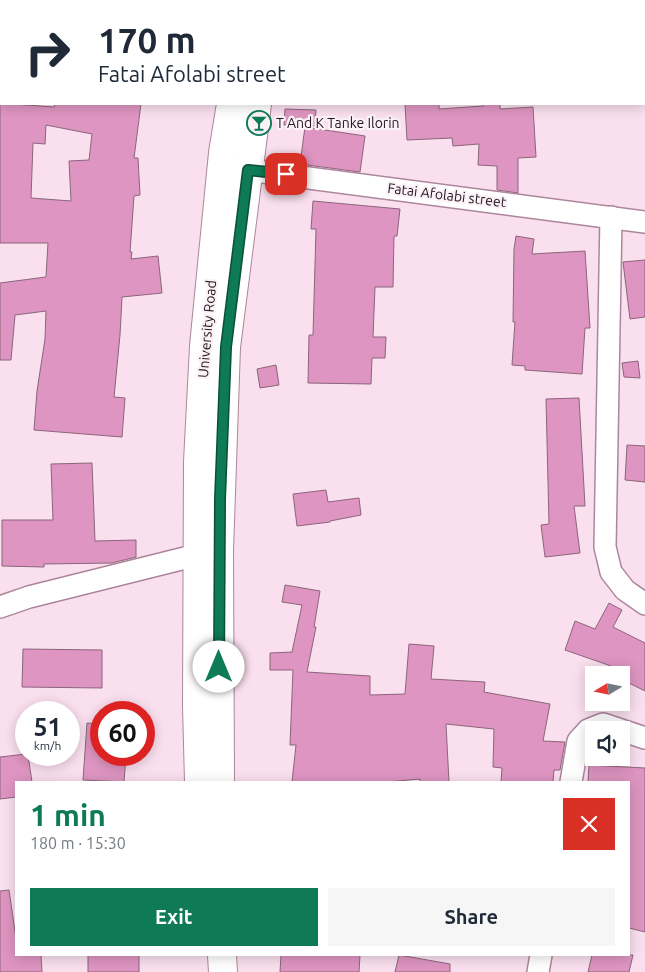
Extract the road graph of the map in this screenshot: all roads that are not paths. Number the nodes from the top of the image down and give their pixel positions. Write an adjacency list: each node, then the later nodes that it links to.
1 (231, 105): 6 (main road, University Road)
2 (257, 105): 3 (main road, University Road)
3 (248, 170): 4 (street, Fatai Afolabi street); 6 (main road, University Road)
4 (611, 217): 5 (street, Fatai Afolabi street); 7 (street)
5 (645, 222)
6 (208, 553): 8 (street); 10 (main road, University Road); 11 (main road, University Road)
7 (645, 604)
8 (0, 607)
9 (645, 738): 12 (street)
10 (199, 781)
11 (220, 781)
12 (571, 781)
13 (204, 956): 16 (main road)
14 (222, 956): 17 (main road)
15 (541, 956): 18 (street)
16 (204, 972)
17 (223, 972)
18 (538, 972)

